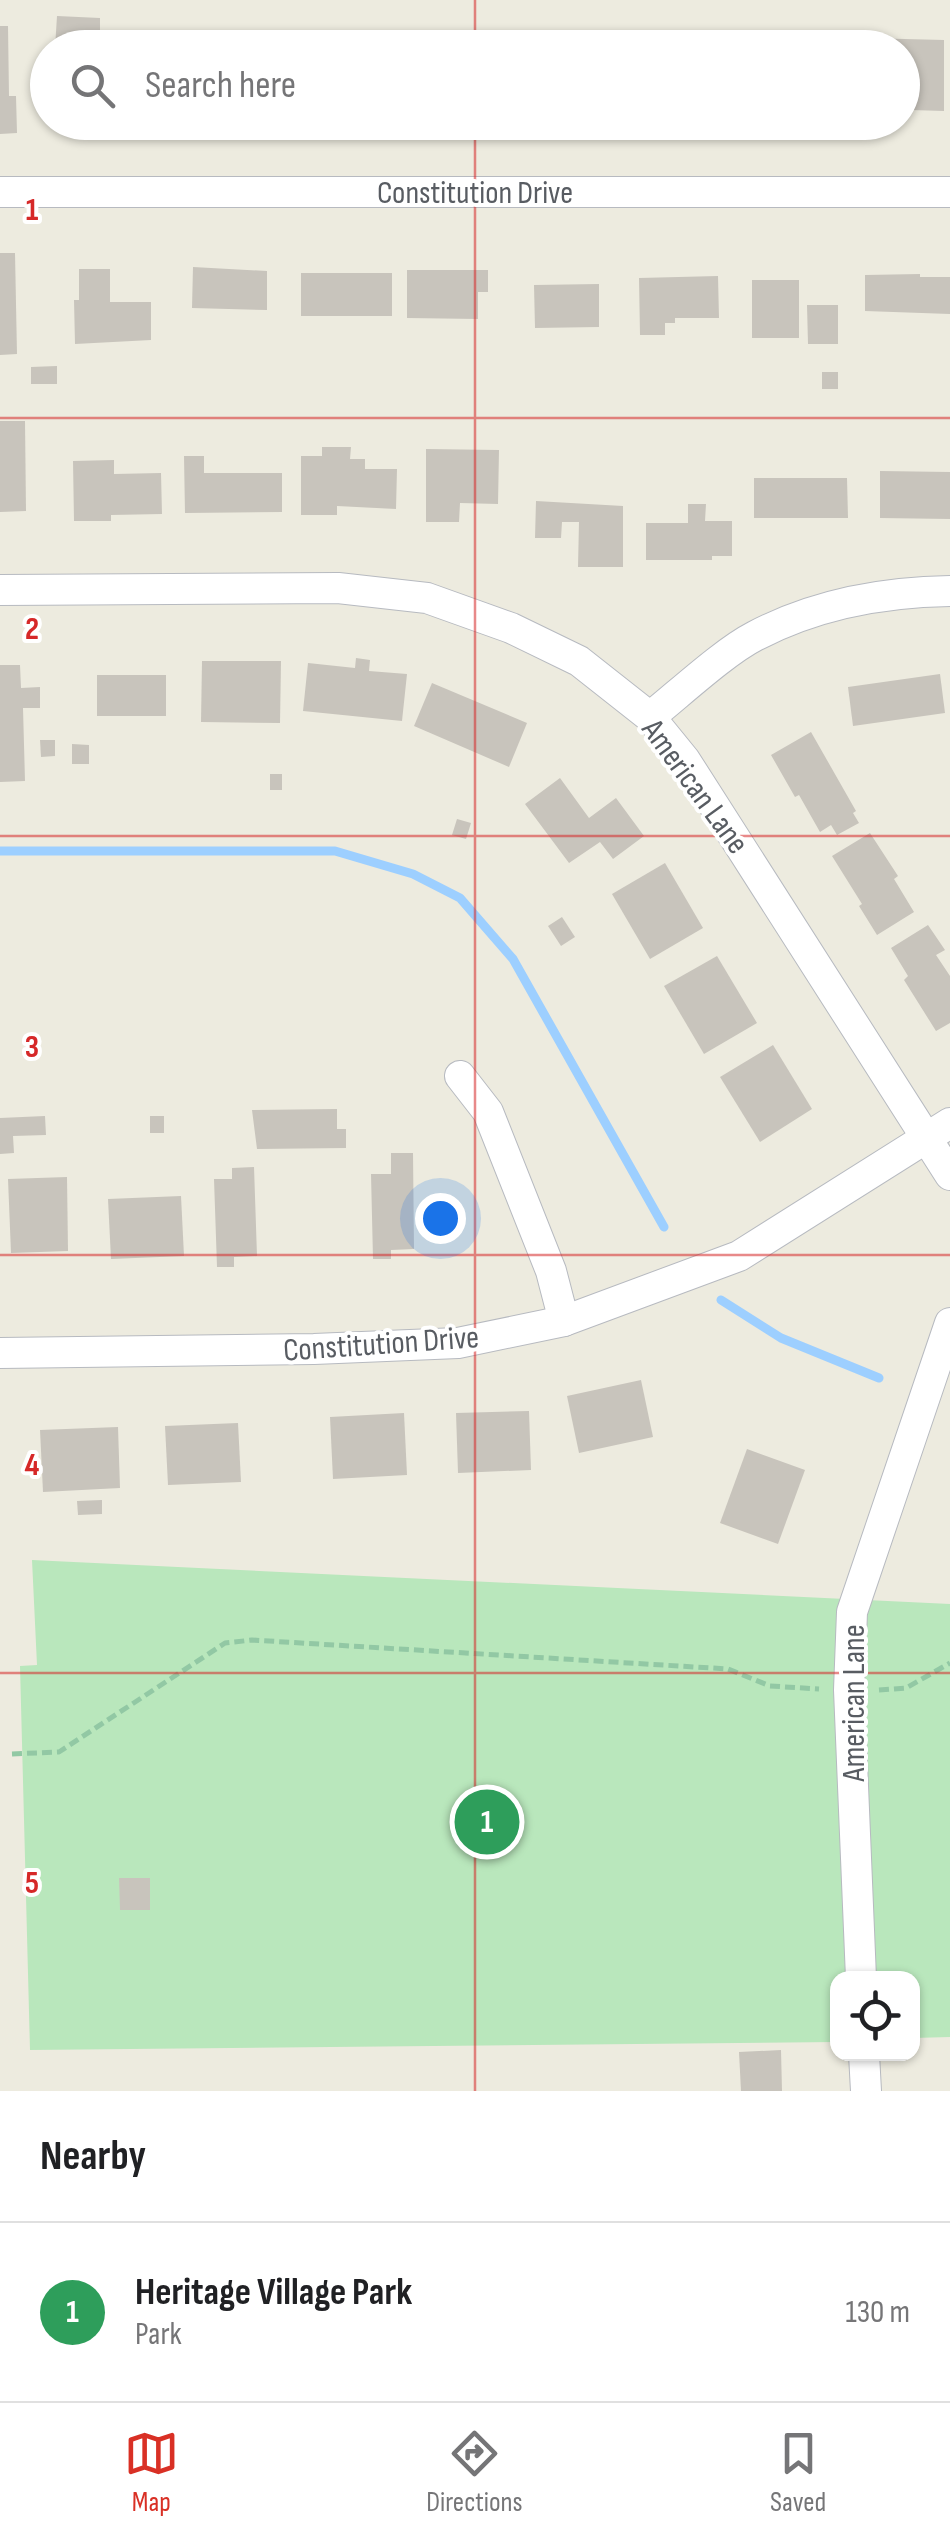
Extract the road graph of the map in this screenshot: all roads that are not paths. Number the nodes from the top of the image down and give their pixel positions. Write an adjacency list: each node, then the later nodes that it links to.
1 (0, 192): 2 (street, Constitution Drive)
2 (950, 192)
3 (0, 590): 5 (street, American Lane)
4 (950, 590): 5 (street)
5 (650, 716): 7 (street, American Lane)
6 (460, 1076): 9 (street)
7 (937, 1130): 8 (street, American Lane); 9 (street, Constitution Drive)
8 (950, 1176)
9 (564, 1321): 11 (street, Constitution Drive)
10 (950, 1322): 12 (street, American Lane)
11 (0, 1353)
12 (861, 1971)
13 (864, 2061): 14 (street)
14 (866, 2091)

